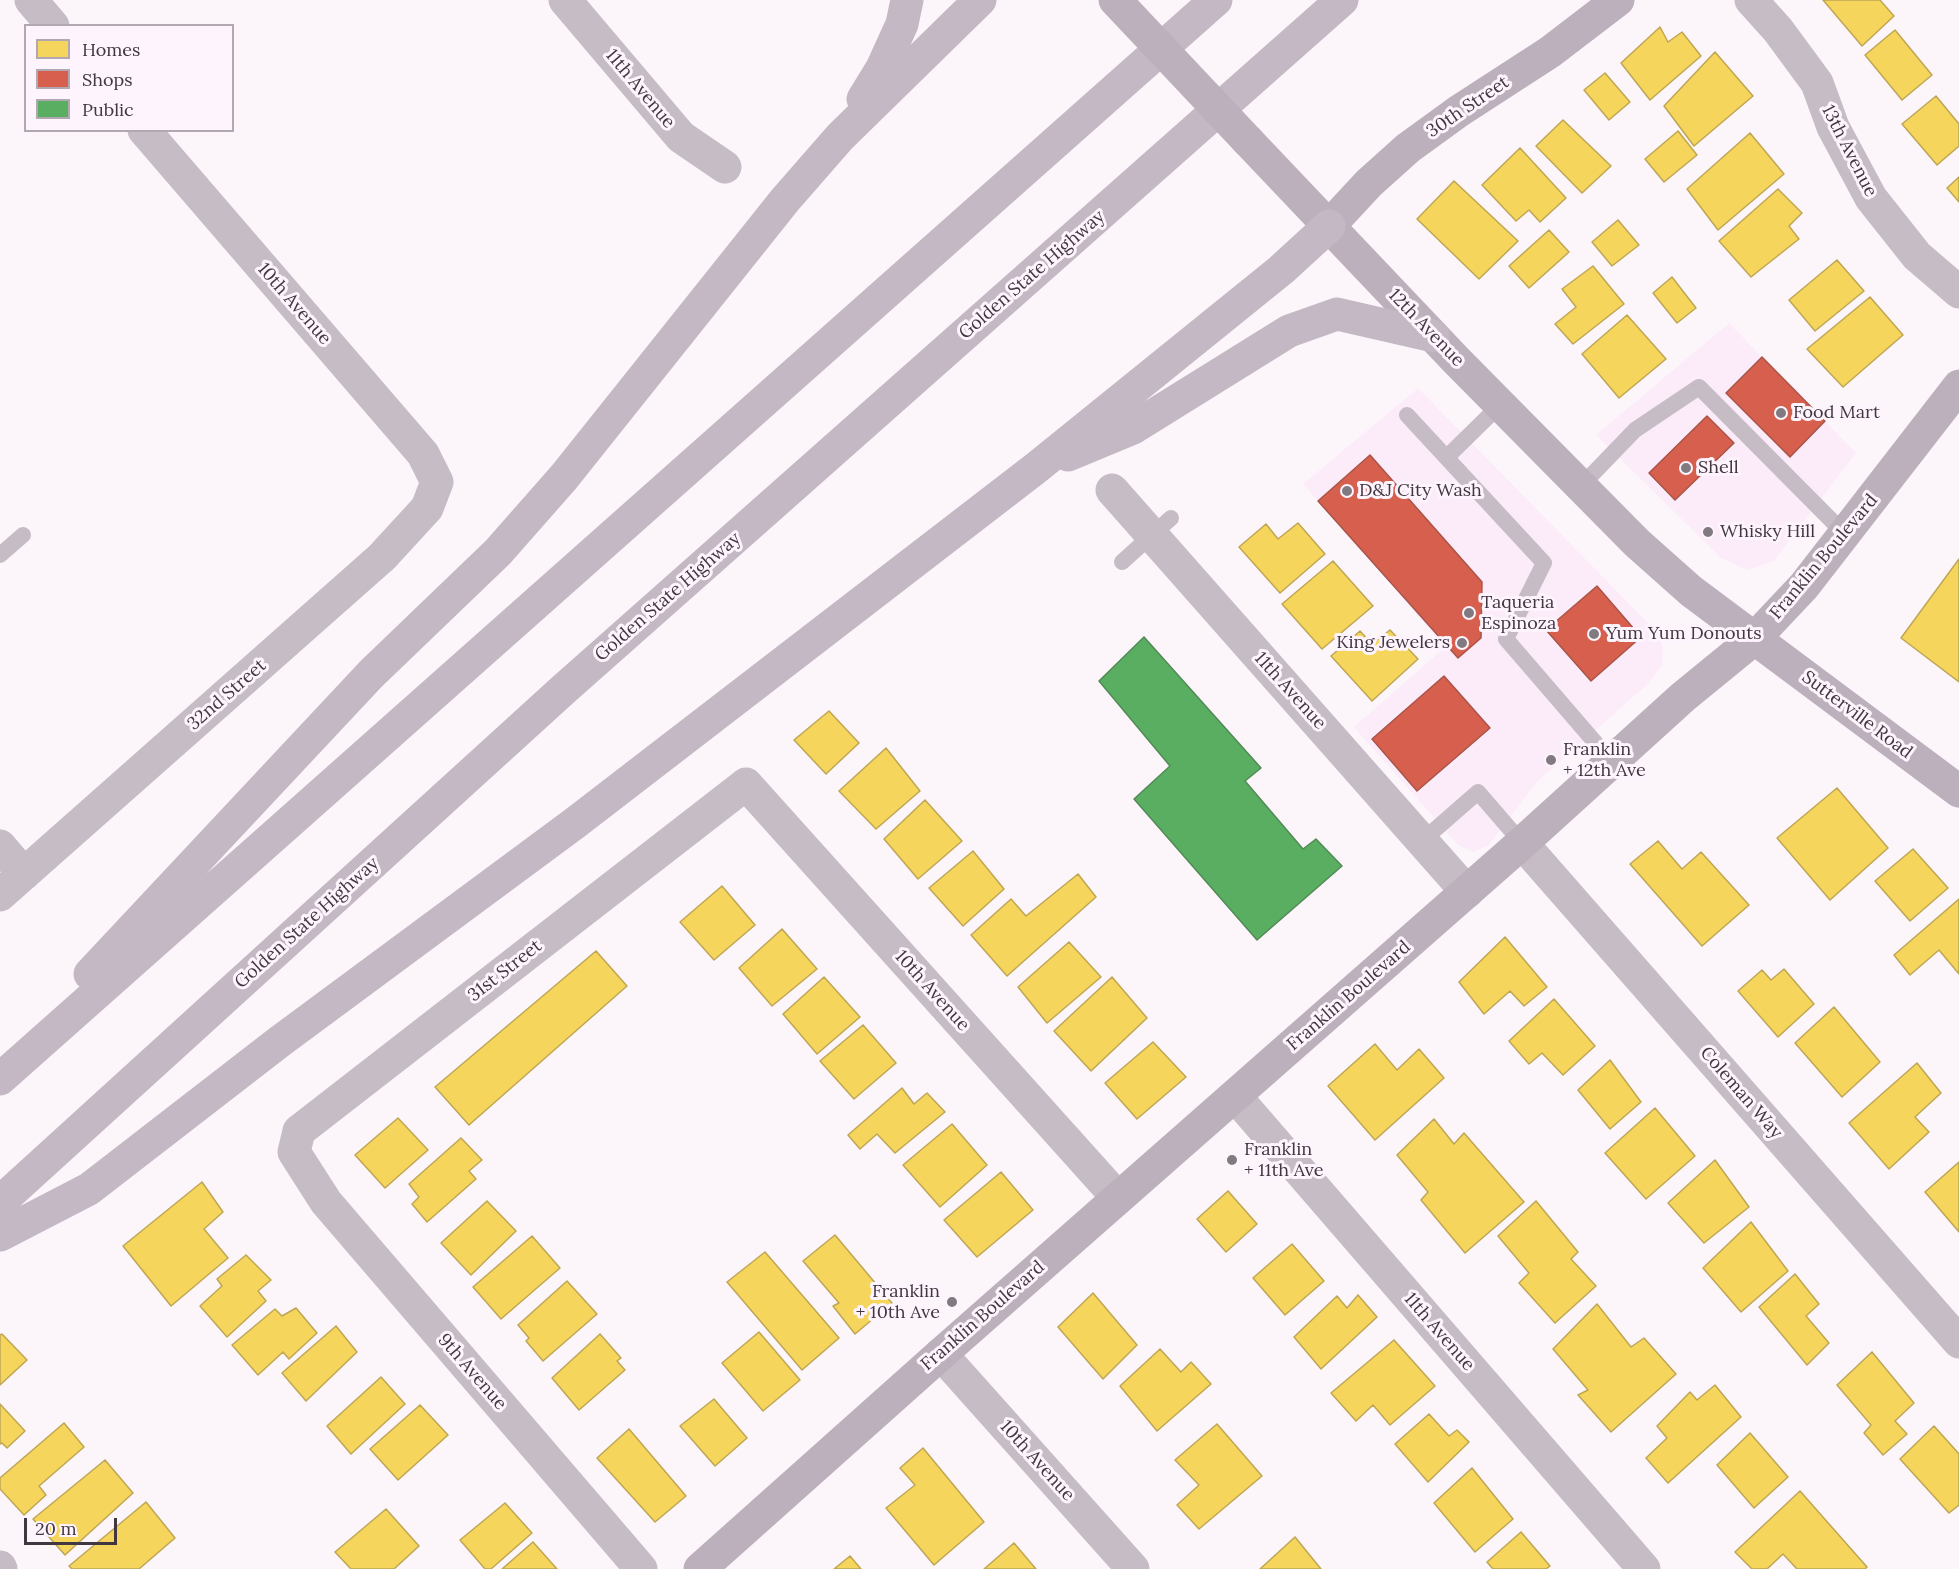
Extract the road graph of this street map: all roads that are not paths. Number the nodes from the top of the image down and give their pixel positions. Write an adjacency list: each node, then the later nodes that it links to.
1 (31, 0): 10 (street)
2 (565, 0): 13 (street, 11th Avenue)
3 (907, 0): 12 (highway)
4 (980, 0): 12 (highway)
5 (1115, 0): 14 (main road, 12th Avenue, bridge)
6 (1216, 0): 41 (highway)
7 (1342, 0): 45 (highway, Golden State Highway)
8 (1618, 0): 14 (main road, 30th Street)
9 (1751, 0): 15 (street, 13th Avenue)
10 (51, 24)
11 (146, 132): 22 (street, 10th Avenue)
12 (840, 137): 40 (highway)
13 (725, 167)
14 (1329, 226): 16 (main road, 12th Avenue); 21 (highway)
15 (1959, 292)
16 (1433, 336): 18 (main road, 12th Avenue); 21 (highway)
17 (1959, 386): 26 (main road, Franklin Boulevard)
18 (1500, 405): 20 (lane); 23 (main road, 12th Avenue)
19 (1407, 415): 20 (lane)
20 (1447, 458): 31 (lane)
21 (1036, 468): 46 (highway)
22 (437, 482): 37 (street, 32nd Street)
23 (1581, 486): 26 (lane); 30 (main road, 12th Avenue)
24 (1112, 490): 25 (street, 11th Avenue)
25 (1161, 526): 29 (lane); 34 (street, 11th Avenue)
26 (1845, 534): 30 (main road, Franklin Boulevard)
27 (23, 535): 28 (lane)
28 (0, 555)
29 (1122, 562)
30 (1754, 639): 31 (main road, Franklin Boulevard); 33 (main road, Sutterville Road)
31 (1612, 762): 35 (main road, Franklin Boulevard)
32 (746, 784): 43 (street, 31st Street); 44 (street, 10th Avenue)
33 (1959, 791)
34 (1422, 841): 35 (lane); 38 (street, 11th Avenue)
35 (1522, 843): 38 (main road, Franklin Boulevard); 47 (street, Coleman Way)
36 (0, 846): 37 (street)
37 (24, 874): 39 (street, 32nd Street)
38 (1467, 892): 42 (main road, Franklin Boulevard)
39 (0, 895)
40 (0, 1070)
41 (0, 1079)
42 (1235, 1096): 44 (main road, Franklin Boulevard); 52 (street, 11th Avenue)
43 (305, 1172): 49 (street, 9th Avenue)
44 (1118, 1198): 48 (main road, Franklin Boulevard)
45 (0, 1202)
46 (0, 1234)
47 (1959, 1342)
48 (941, 1354): 50 (main road, Franklin Boulevard); 51 (street, 10th Avenue)
49 (641, 1569)
50 (700, 1569)
51 (1133, 1569)
52 (1644, 1569)

